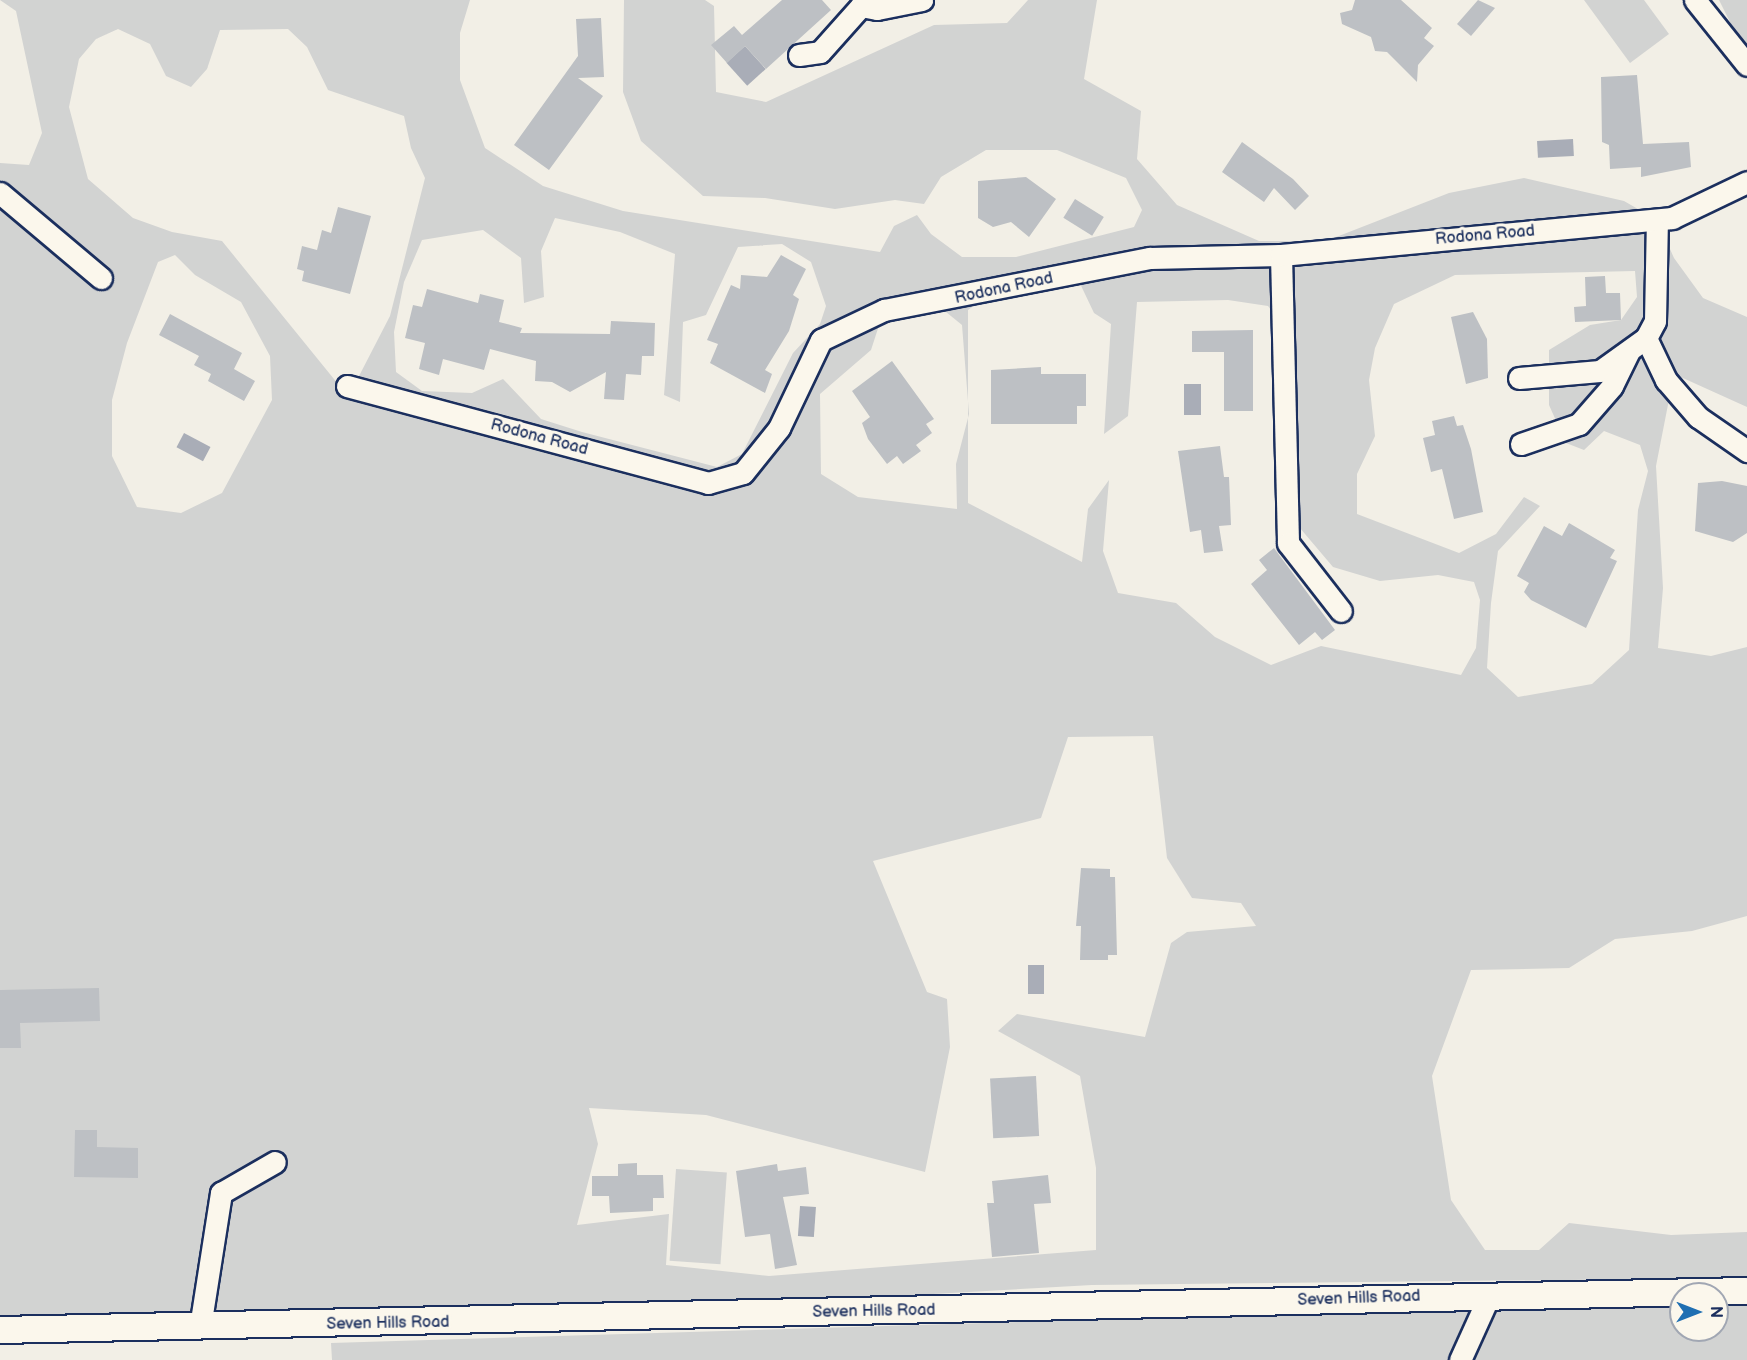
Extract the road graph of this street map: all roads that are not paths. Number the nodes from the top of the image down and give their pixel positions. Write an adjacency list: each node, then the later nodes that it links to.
1 (922, 0): 3 (street)
2 (1695, 0): 4 (street)
3 (799, 55)
4 (1747, 65)
5 (1747, 182): 7 (street, Rodona Road)
6 (0, 193): 9 (street)
7 (1657, 219): 8 (street, Rodona Road); 10 (street)
8 (1281, 255): 12 (street, Rodona Road); 15 (street)
9 (101, 278)
10 (1637, 344): 11 (street); 13 (street); 14 (street)
11 (1520, 378)
12 (347, 386)
13 (1521, 444)
14 (1747, 450)
15 (1341, 611)
16 (275, 1162): 19 (street)
17 (1747, 1291): 18 (main road, Seven Hills Road)
18 (1489, 1296): 19 (main road, Seven Hills Road); 21 (street)
19 (200, 1327): 20 (main road, Seven Hills Road)
20 (0, 1330)
21 (1460, 1360)

